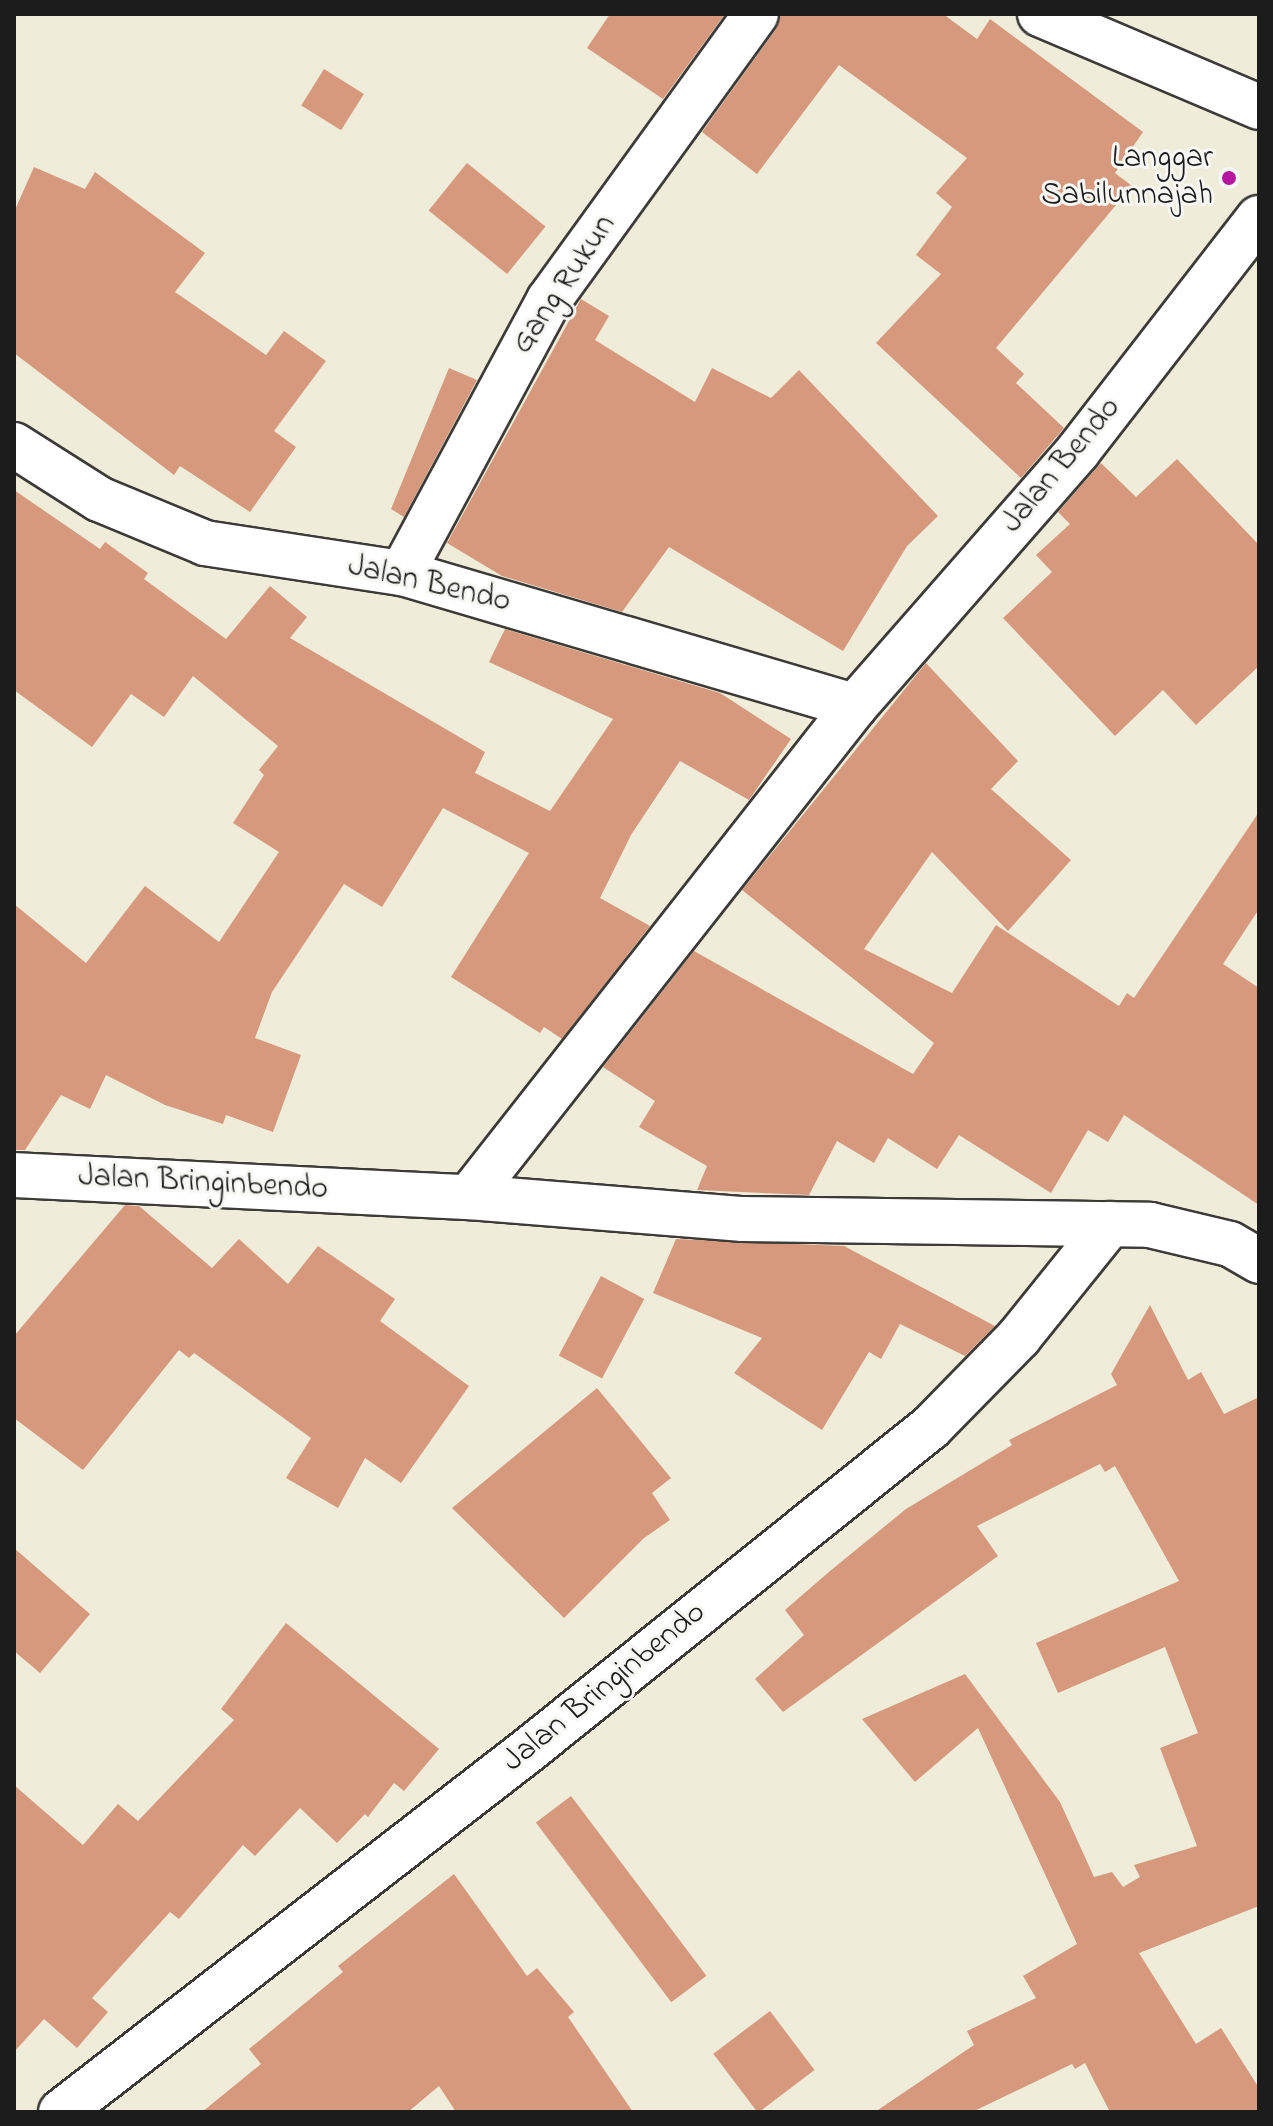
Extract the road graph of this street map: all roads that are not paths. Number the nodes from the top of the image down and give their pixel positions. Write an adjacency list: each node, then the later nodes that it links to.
1 (756, 14): 6 (street, Gang Rukun)
2 (1040, 14): 3 (street)
3 (1259, 107)
4 (1259, 218): 7 (street, Jalan Bendo)
5 (14, 445): 6 (street, Jalan Bendo)
6 (402, 573): 7 (street, Jalan Bendo)
7 (855, 706): 9 (street, Jalan Bendo)
8 (14, 1175): 9 (street, Jalan Bringinbendo)
9 (469, 1197): 10 (street, Jalan Bringinbendo)
10 (1110, 1224): 11 (street, Jalan Bringinbendo); 12 (street, Jalan Bringinbendo)
11 (1244, 1252)
12 (61, 2112)

